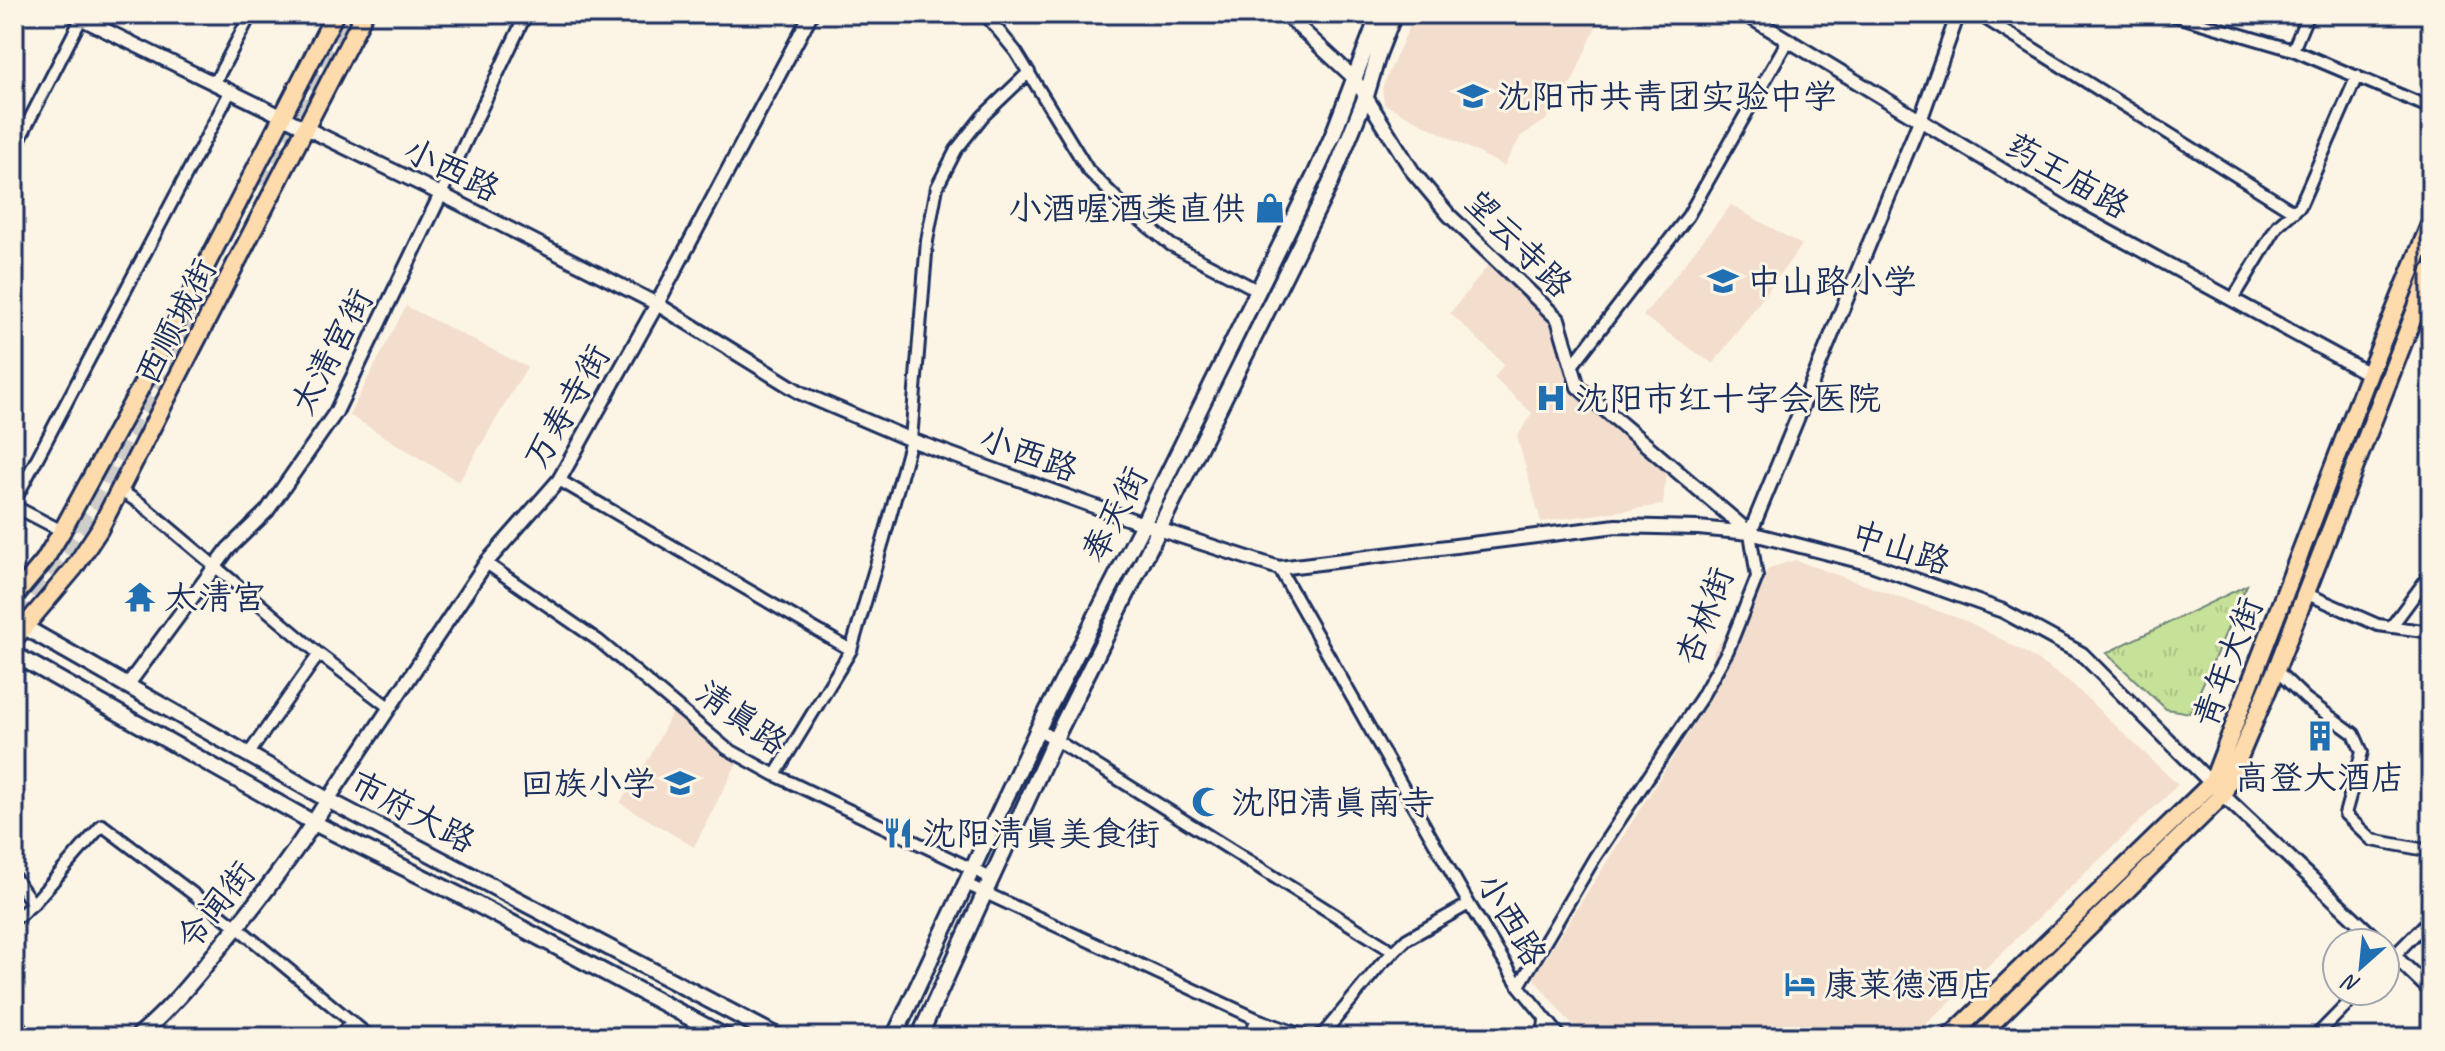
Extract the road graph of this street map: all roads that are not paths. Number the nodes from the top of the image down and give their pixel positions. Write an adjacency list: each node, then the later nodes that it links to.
1 (251, 14): 21 (street)
2 (335, 14): 25 (main road, 西顺城街)
3 (364, 14): 27 (main road, 西顺城街)
4 (526, 14): 29 (street, 太清宫街)
5 (811, 14): 35 (street, 万寿寺街)
6 (985, 14): 18 (street)
7 (1285, 14): 20 (street, 望云寺路)
8 (1379, 14): 20 (main road, 奉天街)
9 (1394, 14): 23 (main road, 奉天街)
10 (1745, 14): 16 (street, 药王庙路)
11 (1958, 14): 26 (street, 杏林街)
12 (1978, 14): 30 (street)
13 (2170, 14): 17 (street)
14 (2308, 14): 17 (street)
15 (76, 16): 21 (street, 小西路); 28 (street)
16 (1788, 40): 26 (street, 药王庙路); 36 (street)
17 (2293, 50): 19 (street)
18 (1029, 72): 33 (street); 38 (street)
19 (2357, 76): 24 (street); 30 (street)
20 (1354, 78): 23 (street, 望云寺路); 33 (main road, 奉天街)
21 (214, 84): 22 (street, 小西路)
22 (230, 92): 25 (street, 小西路); 41 (street)
23 (1366, 96): 36 (street, 望云寺路); 43 (main road, 奉天街)
24 (2431, 108)
25 (283, 117): 27 (street, 小西路); 44 (main road, 西顺城街)
26 (1921, 118): 34 (street, 药王庙路); 45 (street, 杏林街)
27 (307, 129): 29 (street, 小西路); 40 (main road, 西顺城街)
28 (14, 150)
29 (441, 194): 35 (street, 小西路); 47 (street, 太清宫街)
30 (2294, 212): 34 (street)
31 (2431, 222): 37 (main road, 青年大街)
32 (2431, 271): 50 (main road, 青年大街)
33 (1259, 291): 42 (main road, 奉天街)
34 (2233, 299): 37 (street, 药王庙路)
35 (657, 304): 38 (street, 小西路); 39 (street, 万寿寺街)
36 (1572, 366): 45 (street, 望云寺路)
37 (2369, 374): 65 (main road, 青年大街)
38 (911, 440): 42 (street, 小西路); 55 (street)
39 (559, 480): 46 (street, 万寿寺街); 55 (street)
40 (121, 491): 47 (street); 53 (main road, 西顺城街)
41 (14, 504): 44 (street)
42 (1143, 524): 43 (street, 小西路); 61 (main road, 奉天街)
43 (1160, 529): 48 (street, 小西路); 62 (main road, 奉天街)
44 (62, 531): 51 (main road, 西顺城街)
45 (1750, 533): 48 (street, 中山路); 65 (street, 中山路); 82 (street, 杏林街)
46 (486, 563): 60 (street, 万寿寺街); 64 (street, 清真路)
47 (216, 568): 57 (street); 59 (street, 太清宫街)
48 (1279, 568): 74 (street, 小西路)
49 (2431, 573): 52 (street)
50 (2305, 593): 52 (street); 58 (main road, 青年大街)
51 (14, 597)
52 (2391, 627): 54 (street)
53 (18, 629): 66 (main road, 市府大路)
54 (2431, 632)
55 (851, 650): 64 (street)
56 (14, 654): 67 (main road, 市府大路)
57 (319, 654): 60 (street); 63 (street)
58 (2276, 670): 65 (main road, 青年大街); 68 (street)
59 (132, 679)
60 (390, 708): 66 (street, 万寿寺街)
61 (1038, 729): 62 (street); 70 (main road, 奉天街)
62 (1055, 739): 71 (main road, 奉天街); 80 (street)
63 (252, 749)
64 (775, 775): 70 (street, 清真路)
65 (2218, 789): 78 (street, 中山路); 102 (main road, 青年大街); 103 (main road, 青年大街)
66 (328, 800): 67 (main road, 令闻街); 94 (main road, 市府大路)
67 (314, 823): 77 (main road, 令闻街); 93 (main road, 市府大路)
68 (2431, 851)
69 (14, 877): 73 (street)
70 (969, 877): 71 (street, 清真路); 72 (street); 95 (main road, 奉天街)
71 (991, 878): 72 (main road, 奉天街)
72 (985, 893): 85 (street); 96 (main road, 奉天街)
73 (33, 904): 76 (street); 77 (street)
74 (1469, 904): 80 (street); 82 (street, 小西路)
75 (2431, 918): 79 (street)
76 (14, 920)
77 (237, 927): 88 (street); 90 (main road, 令闻街)
78 (2363, 927)
79 (2401, 945)
80 (1394, 952): 99 (street)
81 (2401, 967): 83 (street)
82 (1519, 986): 87 (street, 小西路)
83 (2431, 991)
84 (2344, 1007): 104 (street)
85 (1257, 1019): 97 (street); 98 (street)
86 (14, 1020): 89 (street)
87 (1545, 1020): 100 (street); 101 (street, 小西路)
88 (351, 1022): 91 (street); 92 (street)
89 (28, 1037)
90 (137, 1037)
91 (339, 1037)
92 (370, 1037)
93 (726, 1037)
94 (779, 1037)
95 (894, 1037)
96 (919, 1037)
97 (1249, 1037)
98 (1307, 1037)
99 (1315, 1037)
100 (1543, 1037)
101 (1561, 1037)
102 (1950, 1037)
103 (1978, 1037)
104 (2315, 1037)

